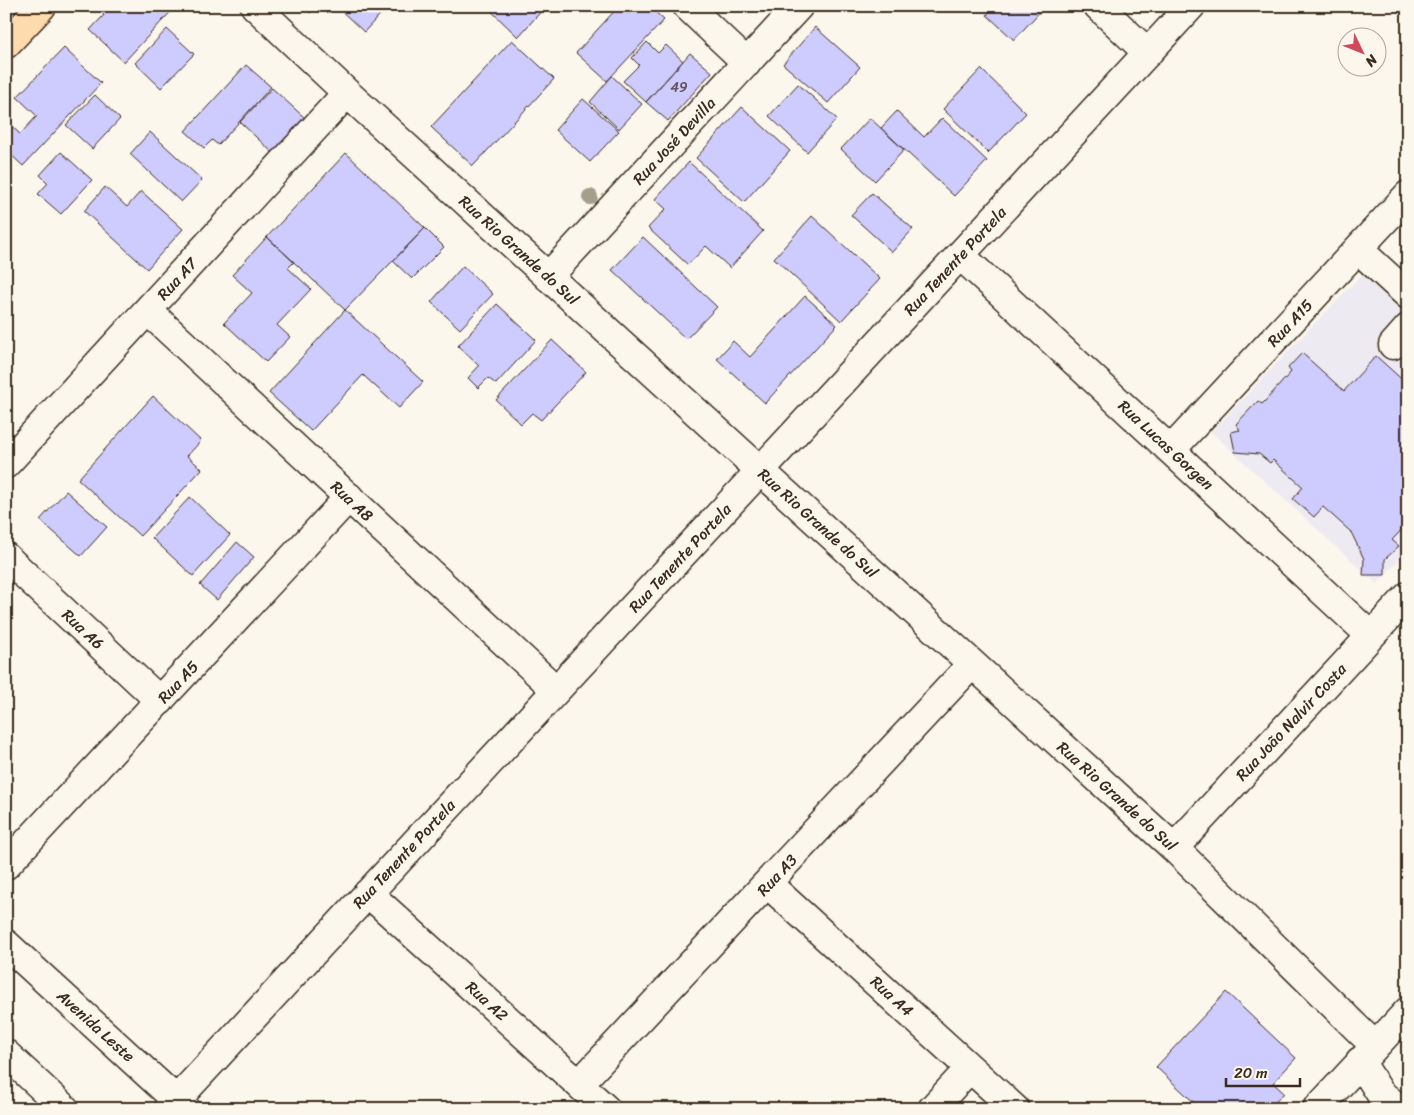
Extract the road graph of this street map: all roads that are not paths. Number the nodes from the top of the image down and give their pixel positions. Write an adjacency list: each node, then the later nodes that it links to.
1 (42, 6): 7 (main road)
2 (255, 6): 10 (street, Rua Rio Grande do Sul)
3 (687, 6): 9 (street)
4 (799, 6): 9 (street, Rua José Devilla)
5 (1098, 6): 8 (street)
6 (1191, 6): 8 (street, Rua Tenente Portela)
7 (6, 44)
8 (1148, 53): 13 (street, Rua Tenente Portela)
9 (747, 63): 14 (street, Rua José Devilla)
10 (347, 93): 14 (street, Rua Rio Grande do Sul); 16 (street, Rua A7)
11 (1408, 195): 12 (street, Rua A15)
12 (1358, 249): 15 (street); 17 (street, Rua A15)
13 (960, 255): 17 (street, Rua Lucas Gorgen); 19 (street, Rua Tenente Portela)
14 (548, 276): 19 (street, Rua Rio Grande do Sul)
15 (1408, 295)
16 (148, 311): 18 (street, Rua A7); 20 (street, Rua A8)
17 (1172, 450): 23 (street, Rua Lucas Gorgen)
18 (6, 464)
19 (760, 471): 24 (street, Rua Rio Grande do Sul); 25 (street, Rua Tenente Portela)
20 (349, 498): 25 (street, Rua A8); 26 (street, Rua A5)
21 (6, 557): 26 (street, Rua A6)
22 (1408, 596): 23 (street, Rua João Nalvir Costa)
23 (1371, 636): 27 (street, Rua João Nalvir Costa)
24 (972, 664): 27 (street, Rua Rio Grande do Sul); 29 (street, Rua A3)
25 (556, 690): 30 (street, Rua Tenente Portela)
26 (160, 701): 28 (street, Rua A5)
27 (1174, 848): 32 (street, Rua Rio Grande do Sul)
28 (6, 865)
29 (768, 884): 34 (street, Rua A4); 35 (street, Rua A3)
30 (368, 893): 35 (street, Rua A2); 36 (street, Rua Tenente Portela)
31 (6, 944): 36 (street, Avenida Leste)
32 (1388, 1038): 41 (street); 42 (street, Rua Rio Grande do Sul)
33 (6, 1054): 37 (street)
34 (970, 1068): 39 (street); 40 (street, Rua A4)
35 (579, 1084): 38 (street, Rua A2)
36 (177, 1106)
37 (65, 1109)
38 (606, 1109)
39 (932, 1109)
40 (1016, 1109)
41 (1317, 1109)
42 (1400, 1109)

